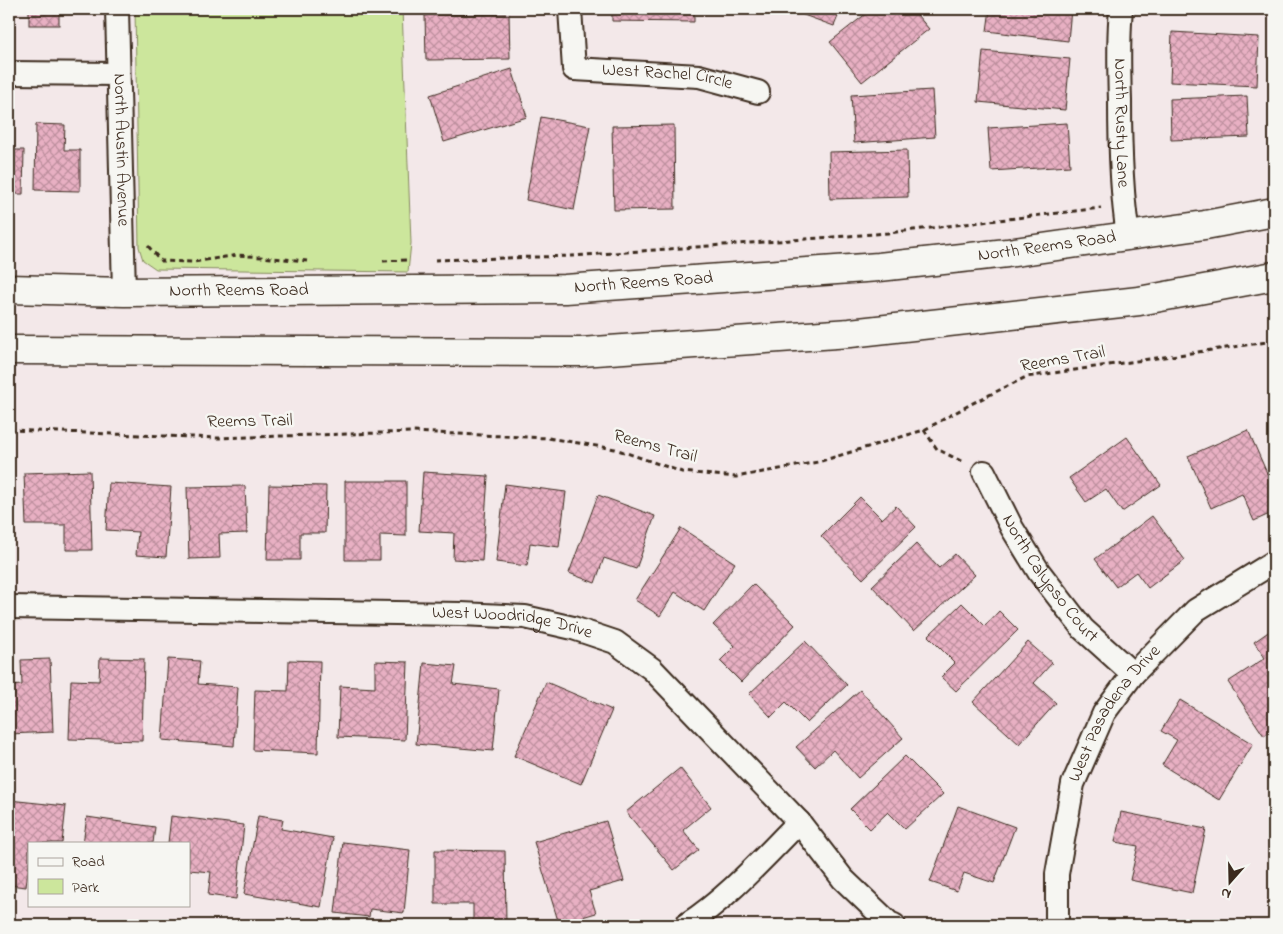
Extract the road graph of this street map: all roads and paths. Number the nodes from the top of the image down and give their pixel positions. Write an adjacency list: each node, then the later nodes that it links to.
1 (117, 9): 5 (street, North Austin Avenue)
2 (570, 9): 6 (street, West Rachel Circle)
3 (1121, 9): 7 (street, North Rusty Lane)
4 (9, 73): 5 (street)
5 (118, 74): 17 (street, North Austin Avenue)
6 (758, 92)
7 (1124, 205): 9 (street, North Rusty Lane); 12 (path)
8 (1274, 212): 9 (main road, North Reems Road)
9 (1128, 235): 17 (main road, North Reems Road)
10 (146, 243): 13 (path)
11 (414, 260): 14 (path)
12 (431, 260)
13 (307, 261)
14 (381, 261)
15 (1274, 276): 19 (main road)
16 (9, 289): 17 (main road, North Reems Road)
17 (124, 292)
18 (1274, 341): 21 (path, Reems Trail)
19 (9, 350)
20 (9, 430): 21 (path, Reems Trail)
21 (924, 430): 22 (path)
22 (984, 472): 25 (street, North Calypso Court)
23 (1274, 562): 25 (street, West Pasadena Drive)
24 (9, 607): 26 (street, West Woodridge Drive)
25 (1132, 674): 29 (street, West Pasadena Drive)
26 (799, 822): 27 (street); 28 (street, West Woodridge Drive)
27 (686, 925)
28 (894, 925)
29 (1057, 925)

